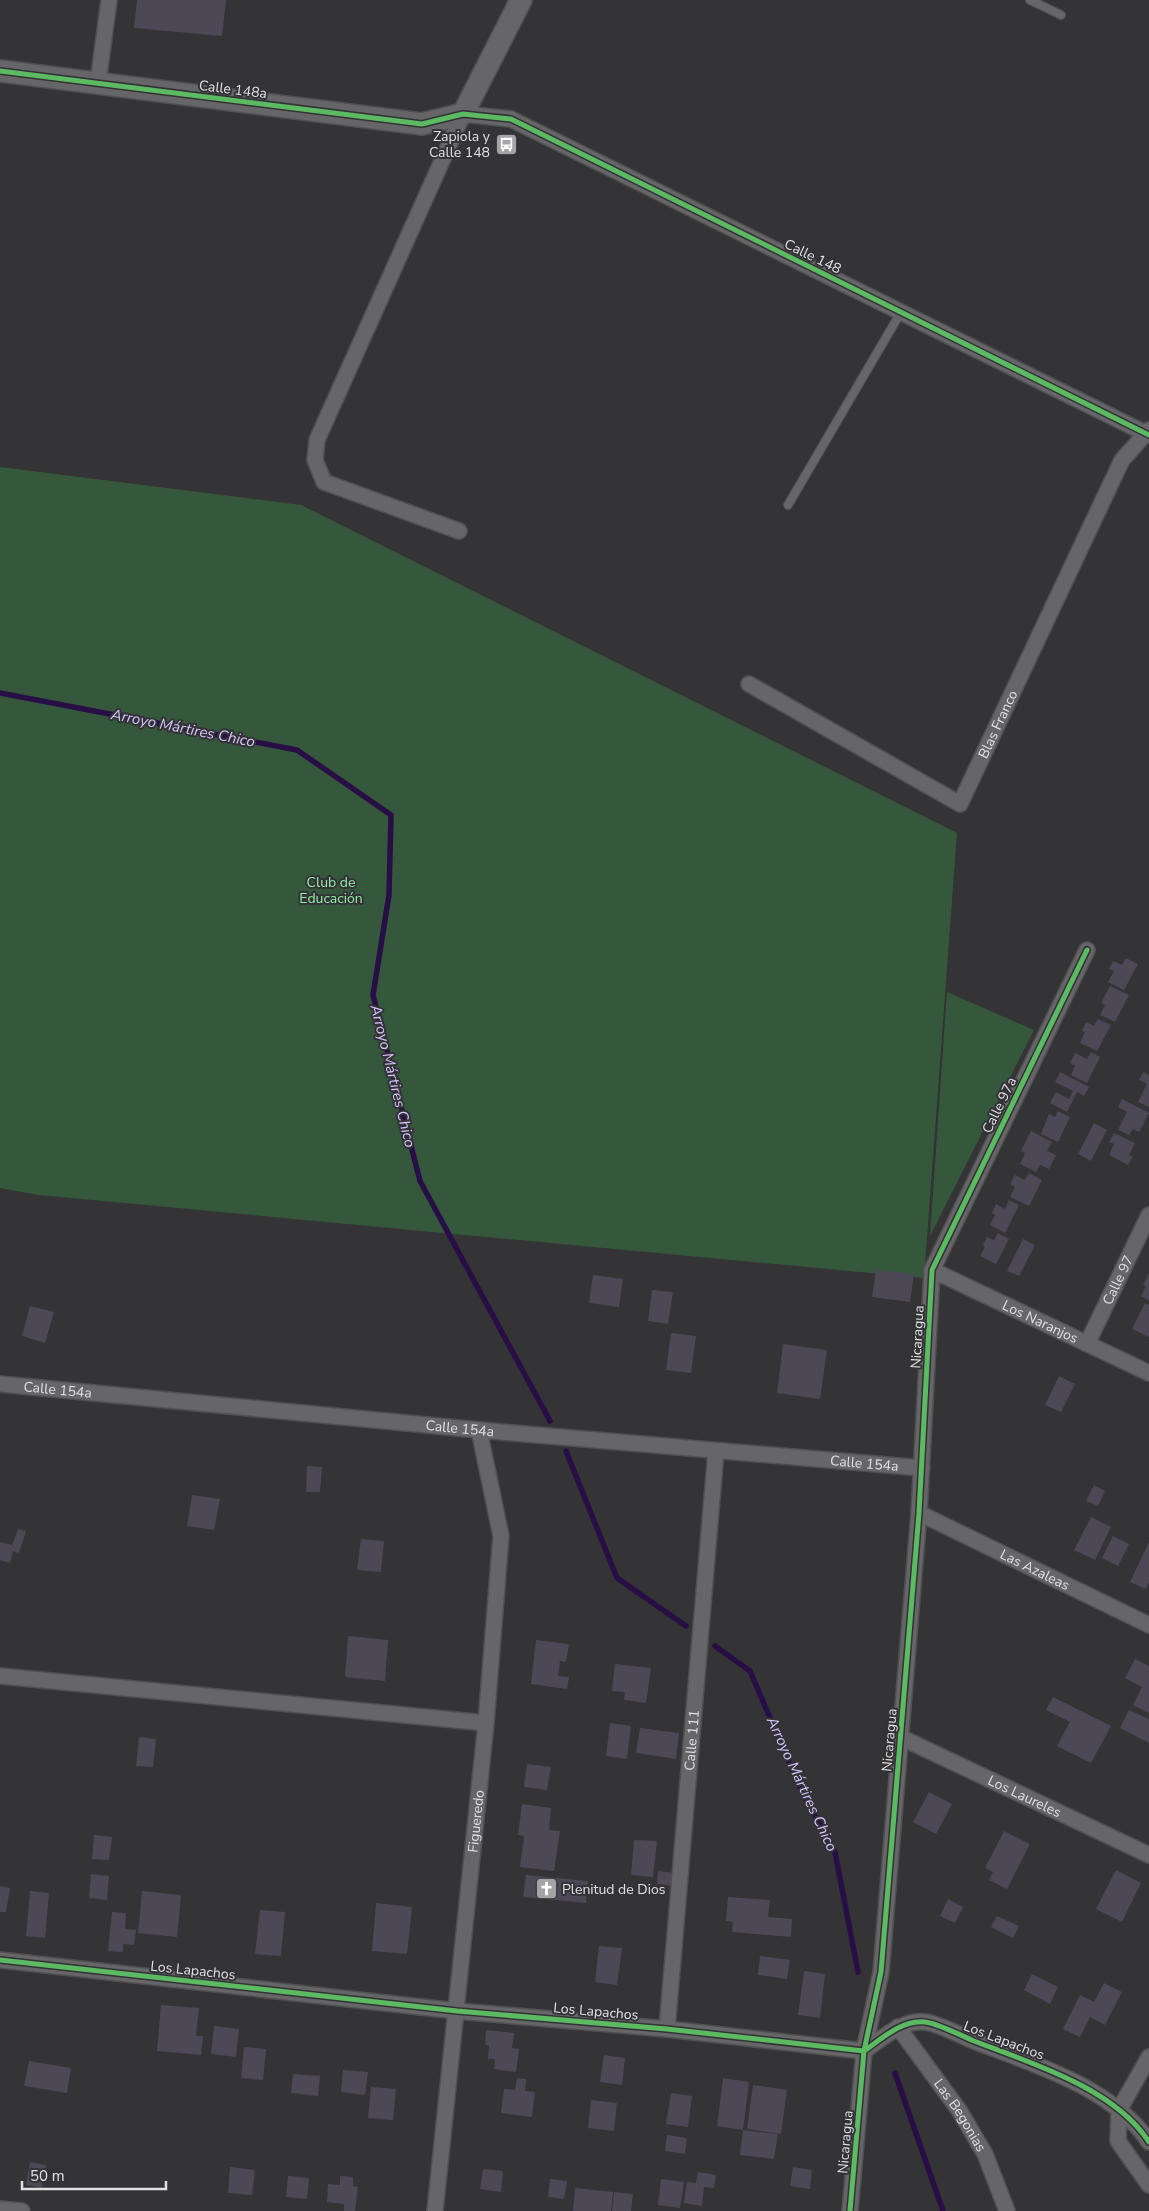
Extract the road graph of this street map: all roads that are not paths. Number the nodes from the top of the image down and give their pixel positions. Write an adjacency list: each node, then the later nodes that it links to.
1 (109, 0): 6 (street)
2 (521, 0): 7 (street)
3 (1030, 0): 4 (lane)
4 (1061, 15)
5 (0, 71): 6 (street, Calle 148a)
6 (98, 83): 7 (street, Calle 148a)
7 (463, 114): 8 (street, Calle 148); 11 (street)
8 (901, 312): 9 (street, Calle 148); 10 (lane)
9 (1148, 433): 12 (street, Blas Franco)
10 (788, 505)
11 (459, 531)
12 (749, 684)
13 (1087, 950): 15 (street, Calle 97a)
14 (1149, 1215): 16 (street, Calle 97)
15 (932, 1270): 16 (street, Los Naranjos); 21 (street, Nicaragua)
16 (1087, 1344): 17 (street, Los Naranjos)
17 (1149, 1373)
18 (0, 1384): 19 (street, Calle 154a)
19 (479, 1430): 20 (street, Calle 154a); 25 (street, Figueredo)
20 (716, 1451): 21 (street, Calle 154a); 31 (street, Calle 111)
21 (922, 1468): 22 (street, Nicaragua)
22 (919, 1513): 23 (street, Las Azaleas); 26 (street, Nicaragua)
23 (1149, 1625)
24 (0, 1676): 25 (street)
25 (486, 1723): 29 (street, Figueredo)
26 (900, 1737): 27 (street, Los Laureles); 32 (street, Nicaragua)
27 (1149, 1855)
28 (0, 1960): 29 (street, Los Lapachos)
29 (457, 2011): 31 (street, Los Lapachos); 39 (street, Figueredo)
30 (898, 2027): 32 (street, Los Lapachos); 34 (street, Los Lapachos); 41 (street, Las Begonias)
31 (667, 2029): 32 (street, Los Lapachos)
32 (864, 2050): 40 (street, Nicaragua)
33 (1149, 2057): 34 (street)
34 (1118, 2110): 35 (street, Los Lapachos); 36 (street)
35 (1149, 2142)
36 (1149, 2185)
37 (0, 2209): 38 (street)
38 (22, 2211)
39 (435, 2211)
40 (850, 2211)
41 (1007, 2211)

